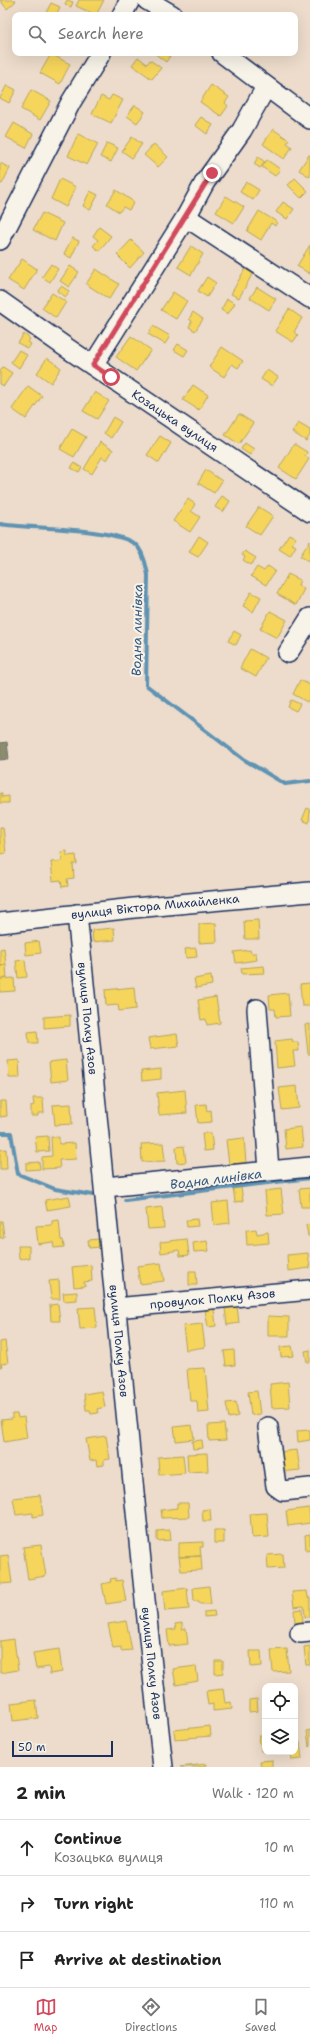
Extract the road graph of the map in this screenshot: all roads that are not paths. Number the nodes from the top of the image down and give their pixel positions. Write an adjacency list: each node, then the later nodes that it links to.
1 (130, 0): 3 (street)
2 (147, 0): 4 (street)
3 (124, 12)
4 (167, 12)
5 (99, 56): 10 (street)
6 (226, 56): 7 (street)
7 (266, 87): 8 (street); 9 (street)
8 (310, 119)
9 (186, 216): 11 (street); 13 (street)
10 (0, 240)
11 (310, 298)
12 (0, 301): 13 (street, Козацька вулиця)
13 (93, 365): 14 (street, Козацька вулиця)
14 (310, 512)
15 (310, 618): 16 (street)
16 (288, 653)
17 (310, 892): 18 (street, вулиця Віктора Михайленка)
18 (77, 914): 19 (street, вулиця Віктора Михайленка); 23 (street, вулиця Полку Азов)
19 (0, 923)
20 (257, 1009): 22 (street)
21 (310, 1167): 22 (street)
22 (270, 1170): 23 (street)
23 (105, 1187): 25 (street, вулиця Полку Азов)
24 (310, 1290): 25 (street, провулок Полку Азов)
25 (115, 1308): 28 (street, вулиця Полку Азов)
26 (268, 1427): 27 (street)
27 (310, 1488)
28 (163, 1767)

